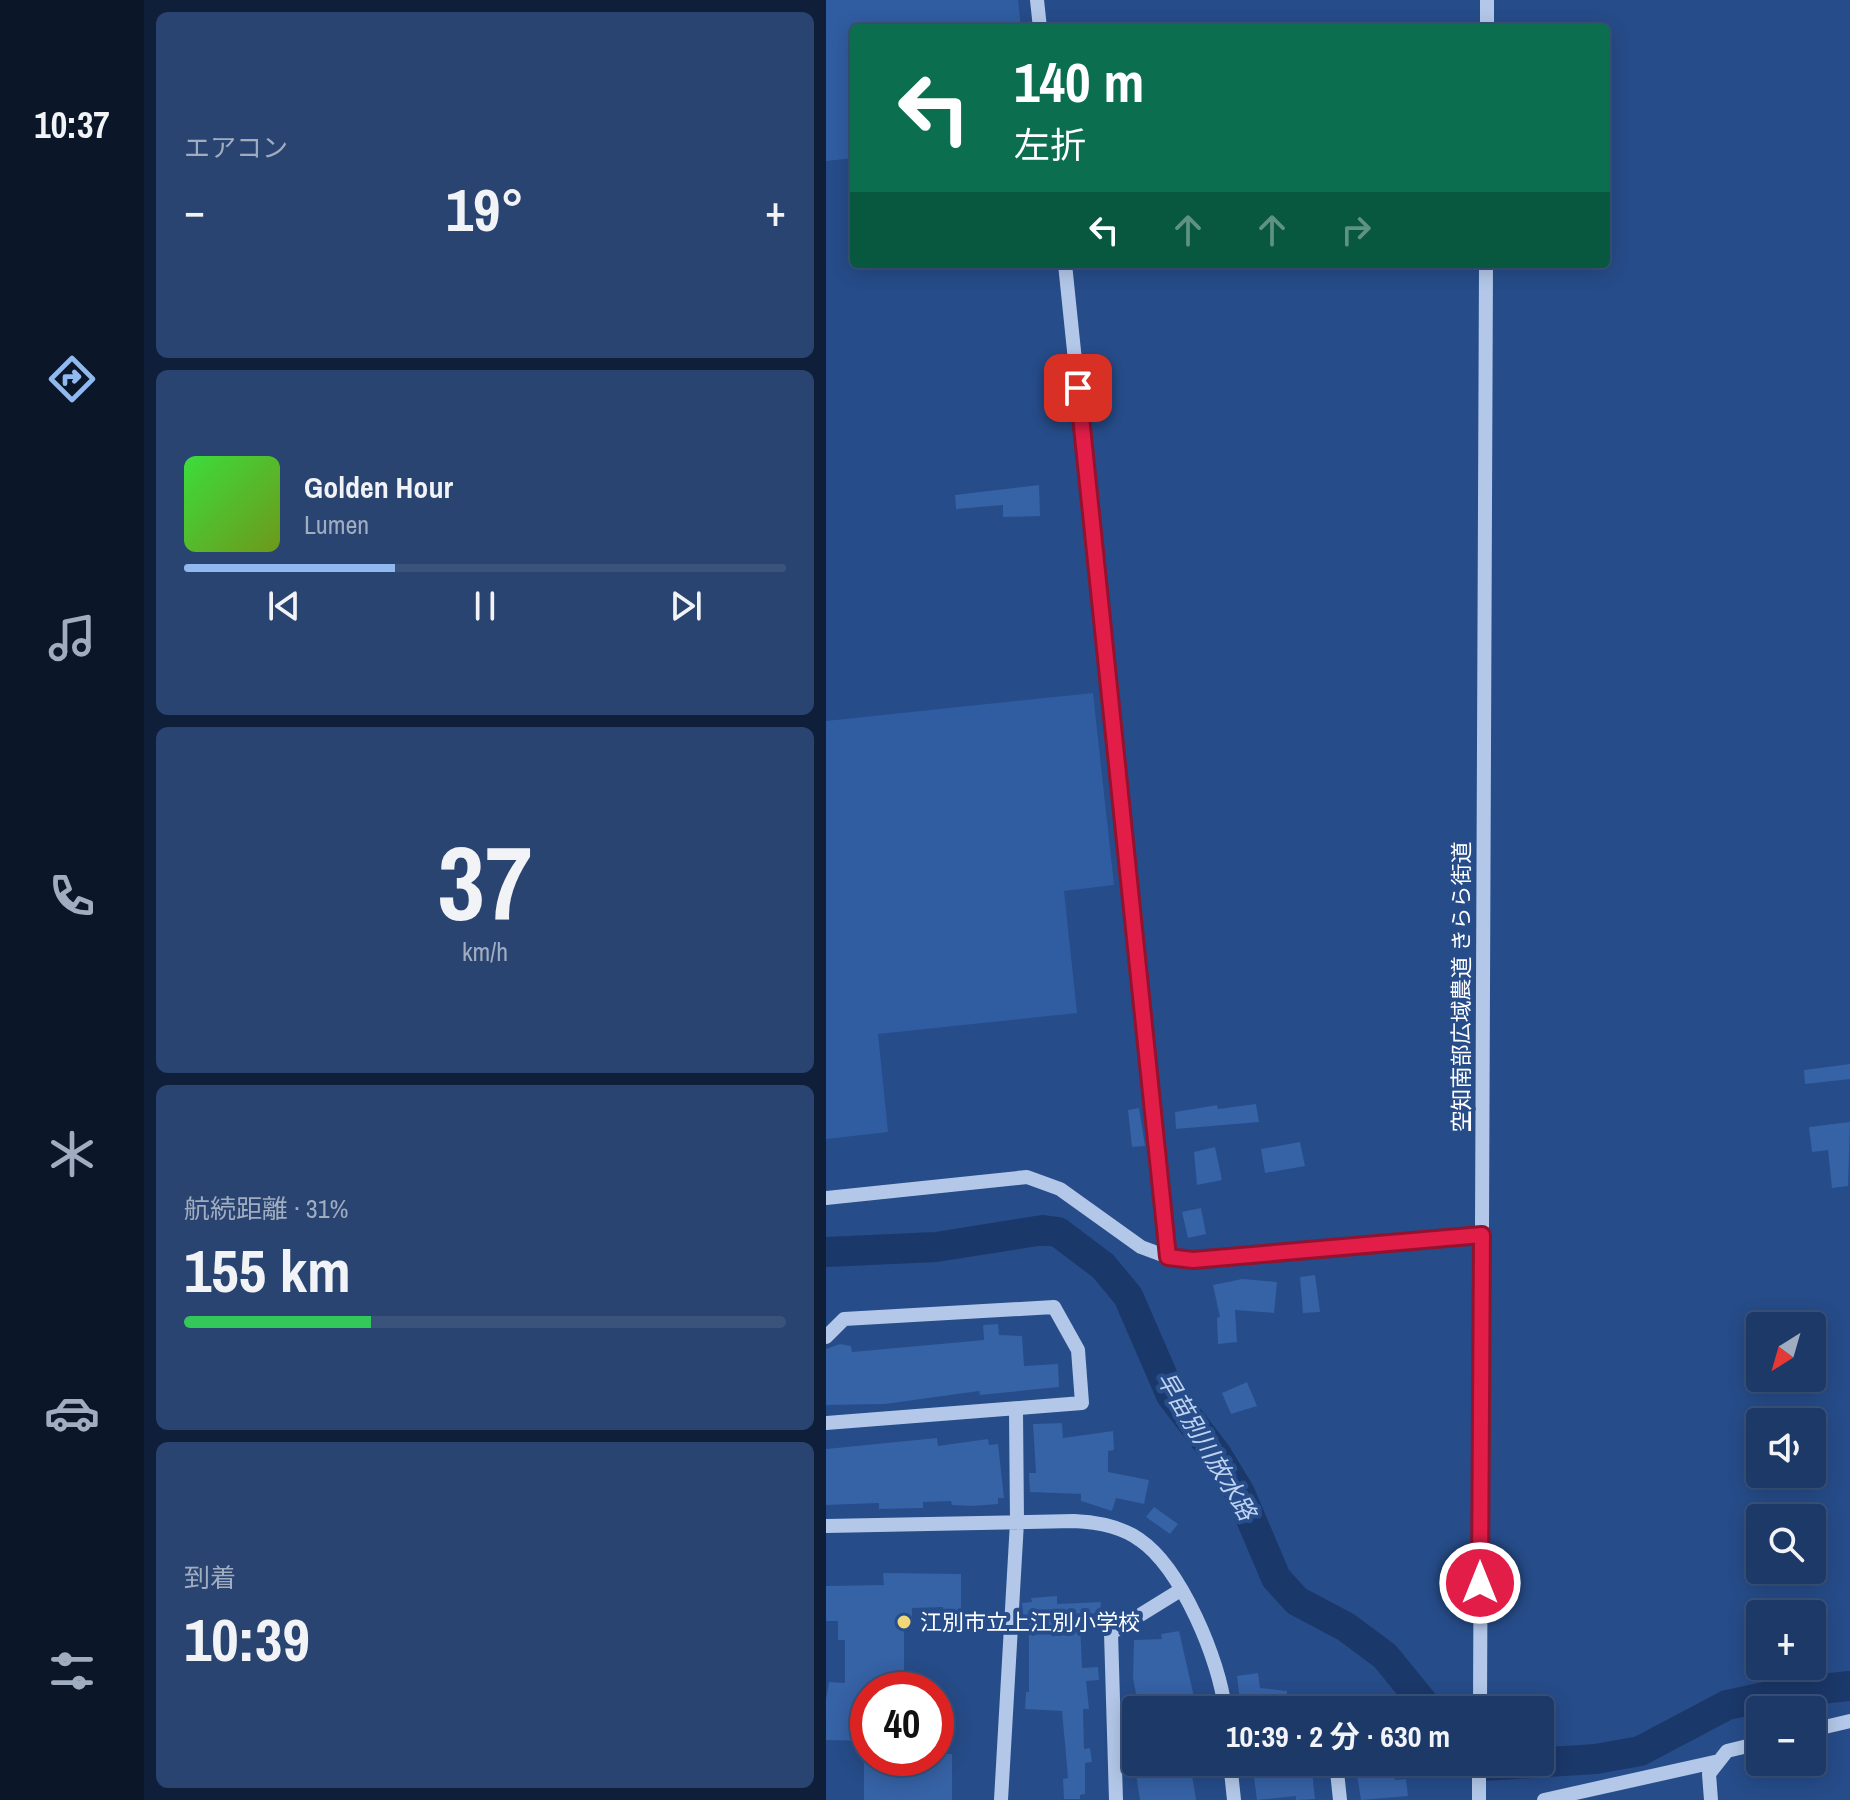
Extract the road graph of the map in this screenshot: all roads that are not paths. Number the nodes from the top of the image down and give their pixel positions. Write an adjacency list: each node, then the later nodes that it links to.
1 (1037, 0): 3 (street)
2 (1487, 0): 4 (street)
3 (1040, 24)
4 (1487, 24)
5 (1065, 268): 9 (street)
6 (1486, 268): 8 (street, 空知南部広域農道 きらら街道)
7 (826, 1198): 9 (street)
8 (1482, 1235): 9 (street); 17 (street, 空知南部広域農道 きらら街道)
9 (1168, 1257)
10 (826, 1337): 11 (street)
11 (1016, 1410): 12 (street); 13 (street)
12 (826, 1423)
13 (1017, 1522): 14 (street); 15 (street); 24 (street)
14 (826, 1526)
15 (1179, 1591): 16 (street); 25 (street)
16 (1222, 1696)
17 (1480, 1696)
18 (1850, 1721): 19 (street)
19 (1826, 1727)
20 (1746, 1746): 21 (street)
21 (1719, 1761): 28 (street); 29 (street)
22 (1231, 1776): 26 (street)
23 (1337, 1776): 27 (street)
24 (1001, 1800)
25 (1116, 1800)
26 (1234, 1800)
27 (1340, 1800)
28 (1544, 1800)
29 (1711, 1800)

